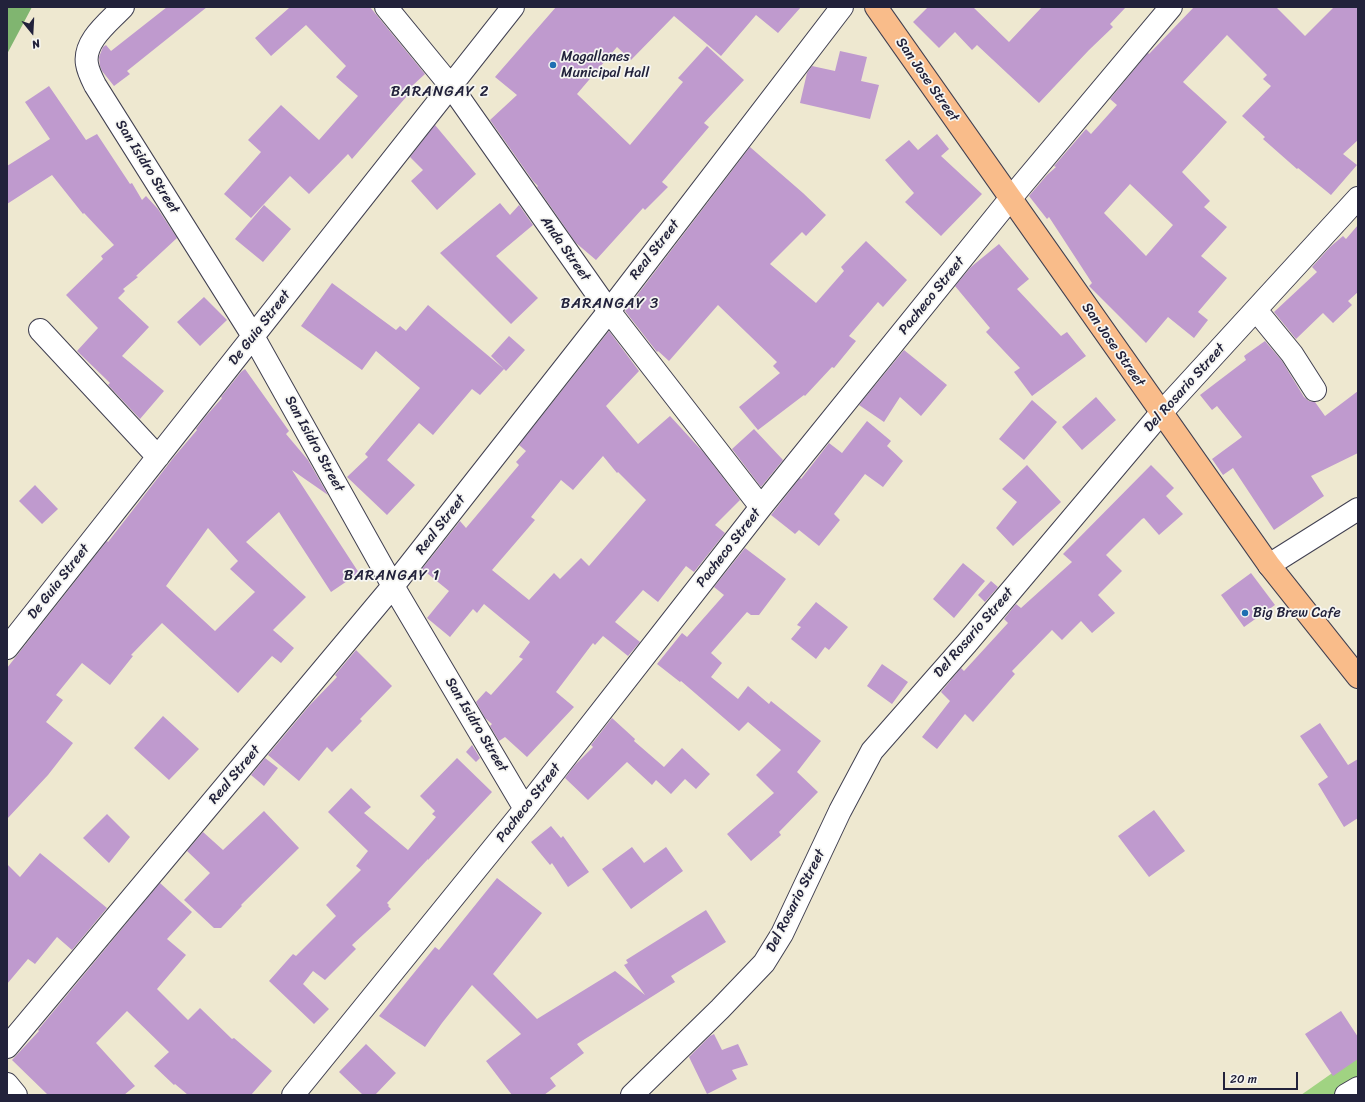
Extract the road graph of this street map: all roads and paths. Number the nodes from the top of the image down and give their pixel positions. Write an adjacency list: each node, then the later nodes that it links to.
1 (123, 7): 13 (street, San Isidro Street)
2 (386, 7): 7 (street, Anda Street)
3 (513, 7): 7 (street, De Guia Street)
4 (842, 7): 11 (street, Real Street)
5 (876, 7): 9 (main road, San Jose Street)
6 (1171, 7): 9 (street, Pacheco Street)
7 (450, 85): 11 (street, Anda Street); 13 (street, De Guia Street)
8 (1358, 198): 10 (street, Del Rosario Street)
9 (1010, 199): 15 (main road, San Jose Street); 17 (street, Pacheco Street)
10 (1256, 310): 14 (street); 15 (street, Del Rosario Street)
11 (608, 311): 17 (street, Anda Street); 20 (street, Real Street)
12 (40, 330): 16 (street)
13 (254, 336): 16 (street, De Guia Street); 20 (street, San Isidro Street)
14 (1315, 390)
15 (1161, 414): 19 (main road, San Jose Street); 29 (street, Del Rosario Street)
16 (158, 457): 21 (street, De Guia Street)
17 (761, 507): 23 (street, Pacheco Street)
18 (1358, 509): 19 (street)
19 (1269, 565): 22 (main road, San Jose Street)
20 (393, 586): 23 (street, San Isidro Street); 24 (street, Real Street)
21 (8, 646)
22 (1358, 677)
23 (525, 809): 28 (street, Pacheco Street)
24 (7, 1047)
25 (7, 1084): 27 (street)
26 (1358, 1088): 30 (street)
27 (16, 1095)
28 (293, 1095)
29 (632, 1095)
30 (1346, 1095)

